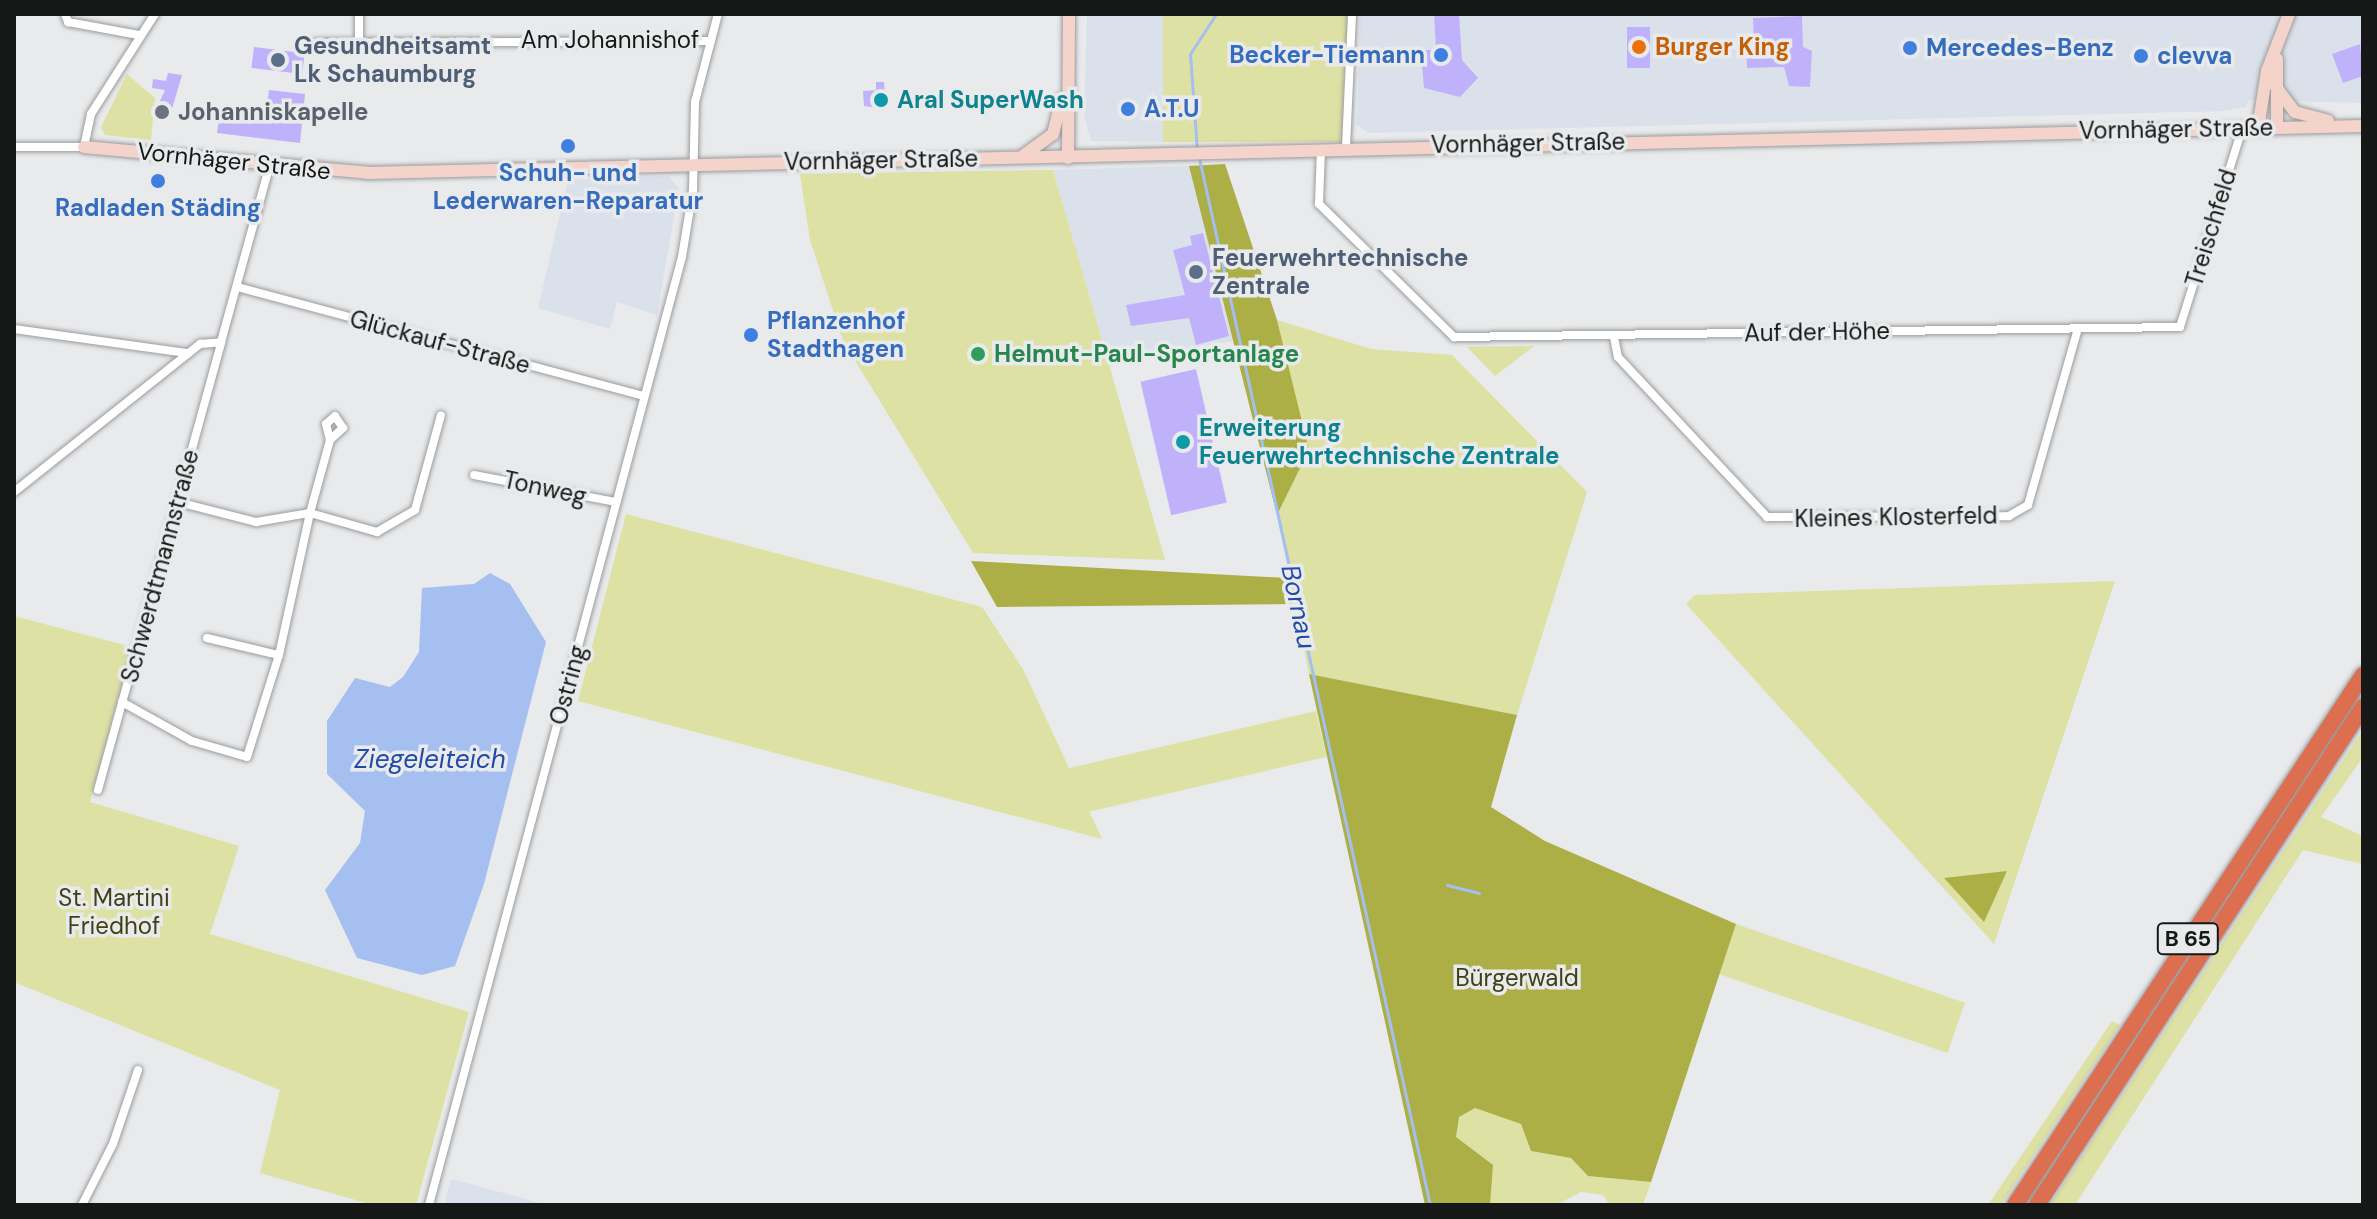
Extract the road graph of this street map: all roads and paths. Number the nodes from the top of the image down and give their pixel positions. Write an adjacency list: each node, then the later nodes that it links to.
1 (65, 14): 8 (street)
2 (155, 14): 8 (street)
3 (359, 14): 10 (street)
4 (718, 14): 9 (street)
5 (1069, 14): 13 (main road)
6 (1352, 14): 21 (street)
7 (2289, 14): 12 (main road)
8 (139, 35): 20 (street)
9 (711, 41): 10 (street, Am Johannishof); 25 (street)
10 (359, 42): 11 (street, Am Johannishof)
11 (316, 43)
12 (2278, 48): 14 (main road); 16 (main road)
13 (1066, 79): 23 (main road); 24 (main road)
14 (2276, 87): 15 (main road); 17 (main road)
15 (2357, 126): 17 (main road, Vornhäger Straße)
16 (2258, 128): 17 (main road, Vornhäger Straße); 18 (main road, Vornhäger Straße)
17 (2277, 128)
18 (2242, 129): 21 (main road, Vornhäger Straße); 28 (street, Treischfeld)
19 (14, 147): 20 (street, Vornhäger Straße)
20 (84, 147): 26 (main road, Vornhäger Straße)
21 (1346, 147): 22 (main road, Vornhäger Straße)
22 (1321, 148): 23 (main road, Vornhäger Straße); 31 (street, Auf der Höhe)
23 (1068, 158): 24 (main road, Vornhäger Straße)
24 (1013, 159): 25 (main road, Vornhäger Straße)
25 (694, 163): 26 (main road, Vornhäger Straße); 34 (street, Ostring)
26 (269, 168): 27 (street, Schwerdtmannstraße)
27 (237, 287): 32 (street, Schwerdtmannstraße); 34 (street, Glückauf-Straße)
28 (2180, 327): 29 (street, Auf der Höhe)
29 (2078, 328): 31 (street, Auf der Höhe); 31 (street, Kleines Klosterfeld)
30 (14, 329): 33 (street)
31 (1614, 337)
32 (221, 342): 33 (street); 39 (street, Schwerdtmannstraße)
33 (188, 353): 38 (street)
34 (644, 396): 40 (street, Ostring)
35 (441, 415): 41 (street)
36 (330, 440): 41 (street)
37 (474, 475): 40 (street, Tonweg)
38 (14, 492)
39 (178, 502): 41 (street); 45 (street, Schwerdtmannstraße)
40 (616, 502): 50 (street, Ostring)
41 (310, 513): 43 (street)
42 (207, 638): 43 (street)
43 (279, 655): 45 (street)
44 (2363, 675): 51 (highway, B 65)
45 (122, 702): 47 (street, Schwerdtmannstraße)
46 (2363, 707): 52 (highway, B 65)
47 (98, 790)
48 (138, 1070): 49 (street)
49 (82, 1205)
50 (429, 1205)
51 (2015, 1205)
52 (2037, 1205)

